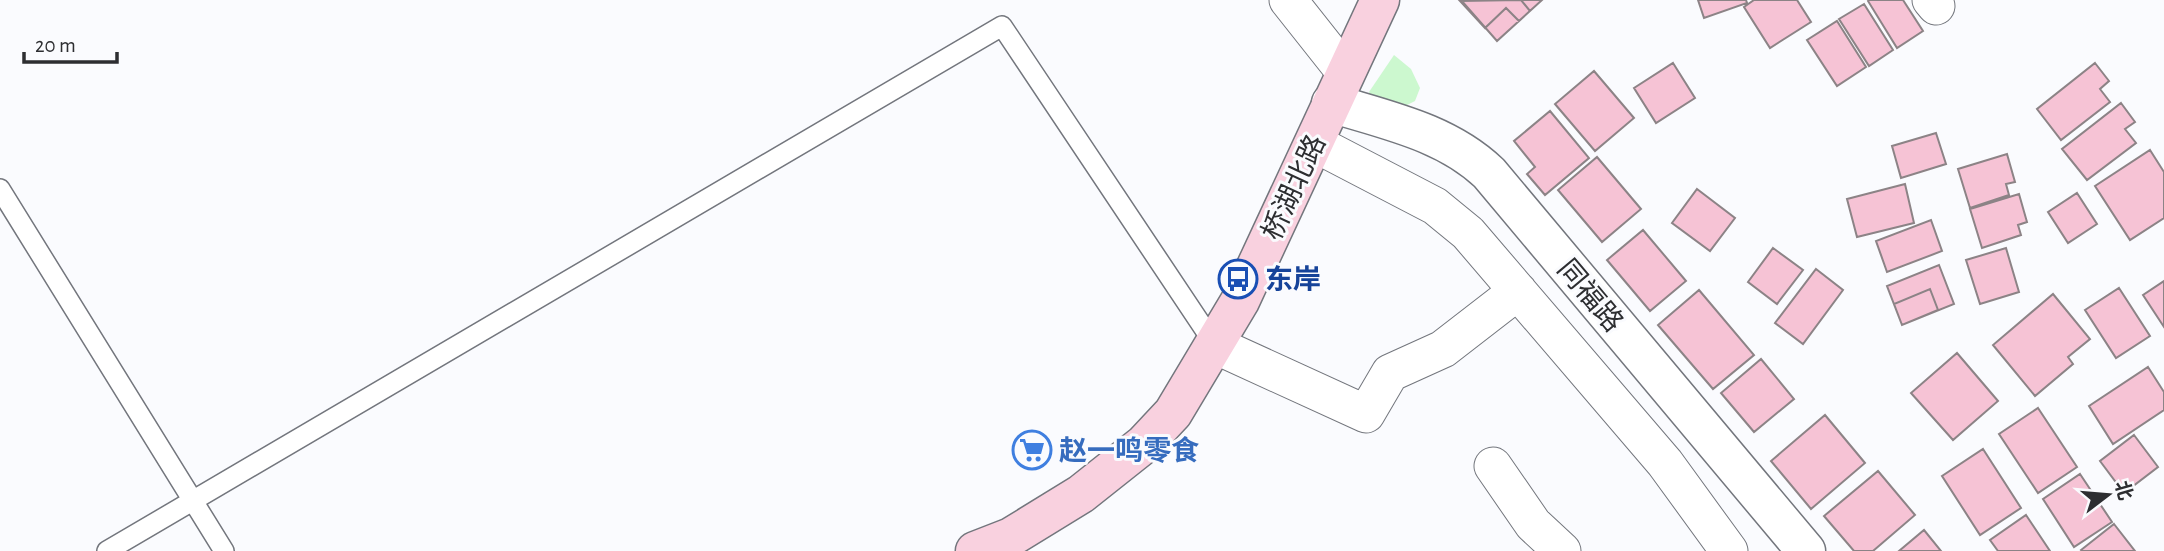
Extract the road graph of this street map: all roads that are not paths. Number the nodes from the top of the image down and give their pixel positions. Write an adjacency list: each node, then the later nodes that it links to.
1 (1288, 0): 3 (street)
2 (1380, 0): 3 (main road, 桥湖北路)
3 (1338, 87): 4 (main road, 桥湖北路); 15 (street, 同福路)
4 (1314, 143): 6 (street); 7 (main road, 桥湖北路)
5 (0, 189): 9 (lane)
6 (1518, 291): 7 (street); 10 (street)
7 (1215, 345): 9 (lane); 13 (main road, 桥湖北路)
8 (1493, 466): 14 (street)
9 (193, 500): 11 (lane); 12 (lane)
10 (1711, 543)
11 (107, 551)
12 (224, 551)
13 (975, 551)
14 (1562, 551)
15 (1806, 551)

